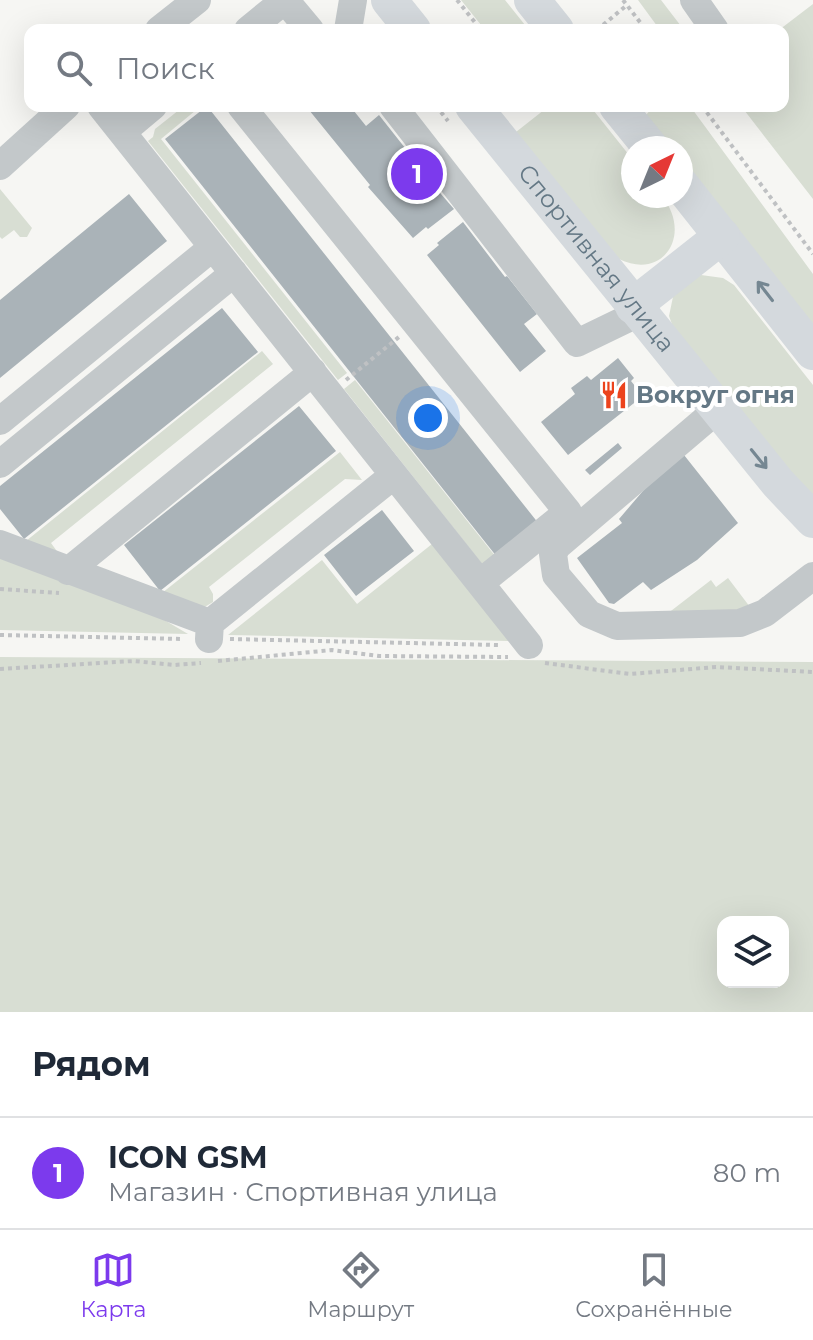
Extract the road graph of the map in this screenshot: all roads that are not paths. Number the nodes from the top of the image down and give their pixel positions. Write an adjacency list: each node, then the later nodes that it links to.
1 (197, 0): 7 (lane)
2 (285, 0): 8 (lane); 9 (lane)
3 (353, 0): 10 (lane)
4 (389, 0): 11 (main road)
5 (532, 0): 12 (main road)
6 (694, 0): 13 (lane)
7 (167, 24)
8 (255, 24)
9 (305, 24)
10 (349, 24)
11 (408, 24)
12 (551, 24)
13 (711, 24)
14 (59, 112): 23 (lane)
15 (106, 112): 21 (lane)
16 (146, 112): 21 (lane)
17 (246, 112): 39 (lane)
18 (398, 112): 28 (lane)
19 (478, 112): 28 (main road, Спортивная улица)
20 (630, 112): 22 (main road)
21 (122, 132): 26 (lane)
22 (644, 136)
23 (0, 166)
24 (693, 200): 25 (main road)
25 (722, 236): 28 (main road); 29 (main road, one-way to 25)
26 (213, 247): 27 (lane); 32 (lane)
27 (234, 273): 30 (lane); 33 (lane)
28 (636, 309): 31 (main road, Спортивная улица)
29 (813, 352)
30 (321, 383): 34 (lane); 37 (lane)
31 (718, 409): 35 (main road, Спортивная улица, one-way to 35); 38 (lane)
32 (0, 421)
33 (0, 464)
34 (394, 475): 37 (lane); 39 (lane)
35 (813, 520)
36 (0, 544): 37 (lane)
37 (68, 571)
38 (813, 576)
39 (480, 583): 40 (lane)
40 (529, 655)

